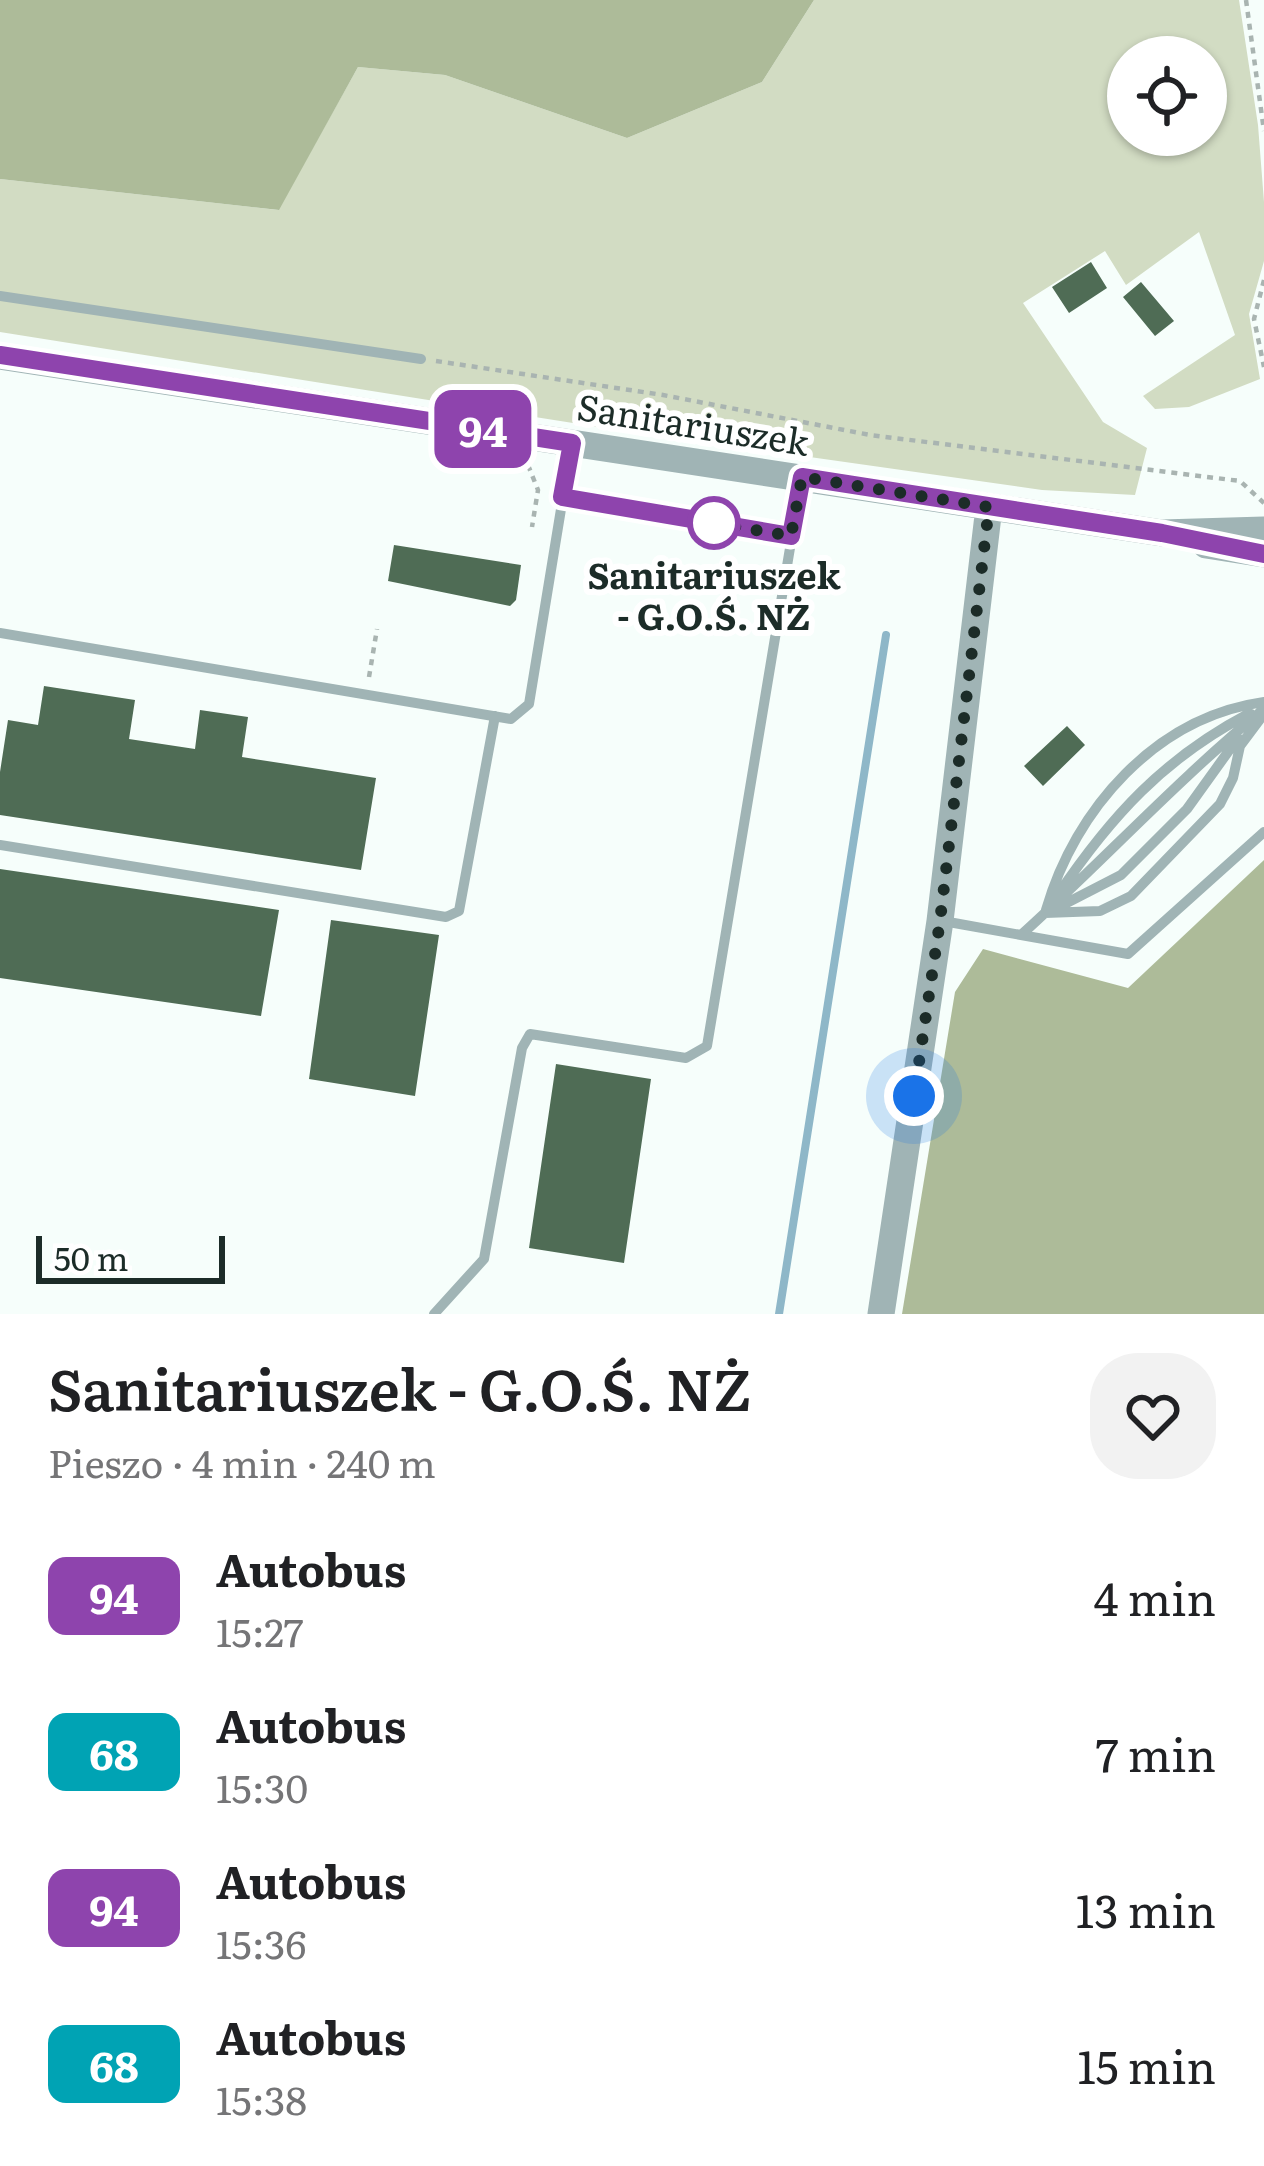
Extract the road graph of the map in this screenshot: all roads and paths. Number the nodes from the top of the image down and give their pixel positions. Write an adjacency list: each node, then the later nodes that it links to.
1 (1246, 0): 2 (path)
2 (1264, 131)
3 (1264, 280): 7 (path)
4 (0, 296): 6 (lane)
5 (0, 356): 8 (street, Sanitariuszek)
6 (422, 359): 12 (path)
7 (1264, 367)
8 (572, 443): 10 (street, Sanitariuszek); 11 (lane)
9 (528, 464): 14 (path)
10 (802, 477): 13 (street, Sanitariuszek); 17 (lane)
11 (562, 497): 17 (lane); 23 (lane)
12 (1264, 503)
13 (989, 507): 16 (street, Sanitariuszek); 27 (street)
14 (532, 526)
15 (1264, 530): 16 (street, Sanitariuszek)
16 (1162, 533): 18 (street, Sanitariuszek)
17 (791, 536): 29 (lane)
18 (1264, 554)
19 (376, 629): 21 (path)
20 (0, 633): 21 (lane)
21 (366, 695): 23 (lane)
22 (1264, 708): 26 (lane); 26 (lane); 26 (lane); 26 (lane); 26 (lane)
23 (495, 716): 25 (lane)
24 (1264, 832): 28 (lane)
25 (0, 845)
26 (1045, 913): 28 (lane)
27 (940, 921): 28 (lane); 30 (street)
28 (1021, 935)
29 (434, 1314)
30 (881, 1314)

